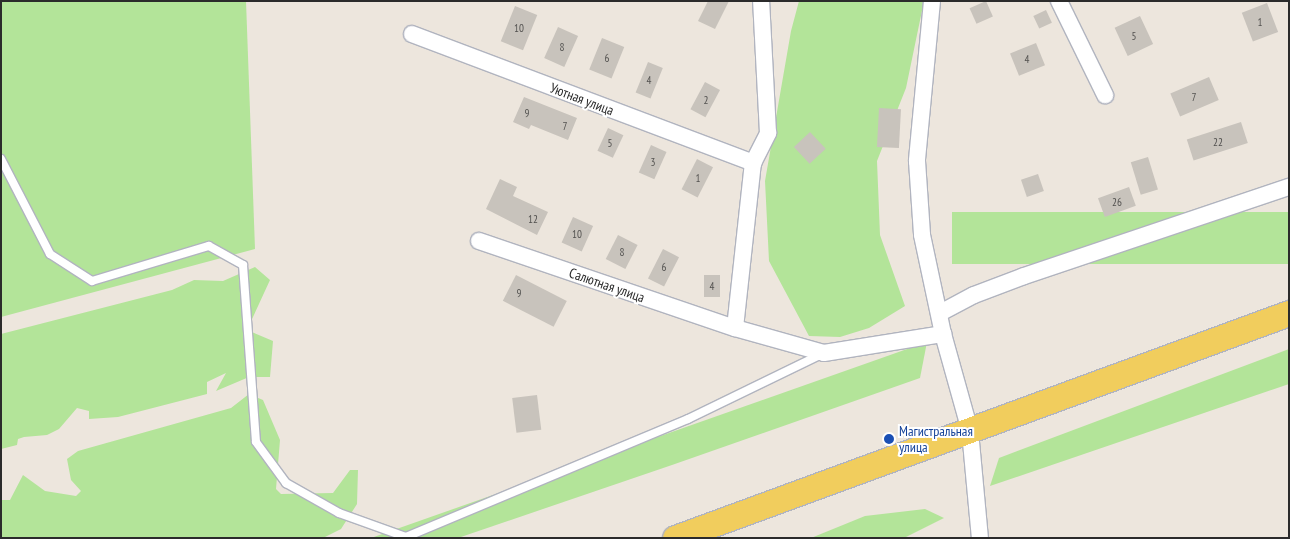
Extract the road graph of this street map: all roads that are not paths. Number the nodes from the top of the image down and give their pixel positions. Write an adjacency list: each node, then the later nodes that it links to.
1 (761, 1): 7 (street)
2 (932, 1): 10 (street)
3 (1059, 1): 5 (street)
4 (412, 34): 7 (street, Уютная улица)
5 (1105, 95)
6 (1, 159): 14 (lane)
7 (753, 163): 12 (street)
8 (1289, 187): 10 (street)
9 (479, 241): 12 (street, Салютная улица)
10 (940, 313): 13 (street)
11 (1289, 313): 15 (main road)
12 (735, 328): 14 (street, Салютная улица)
13 (943, 334): 14 (street); 15 (street)
14 (824, 353)
15 (970, 431): 16 (main road); 17 (street)
16 (675, 538)
17 (980, 538)

